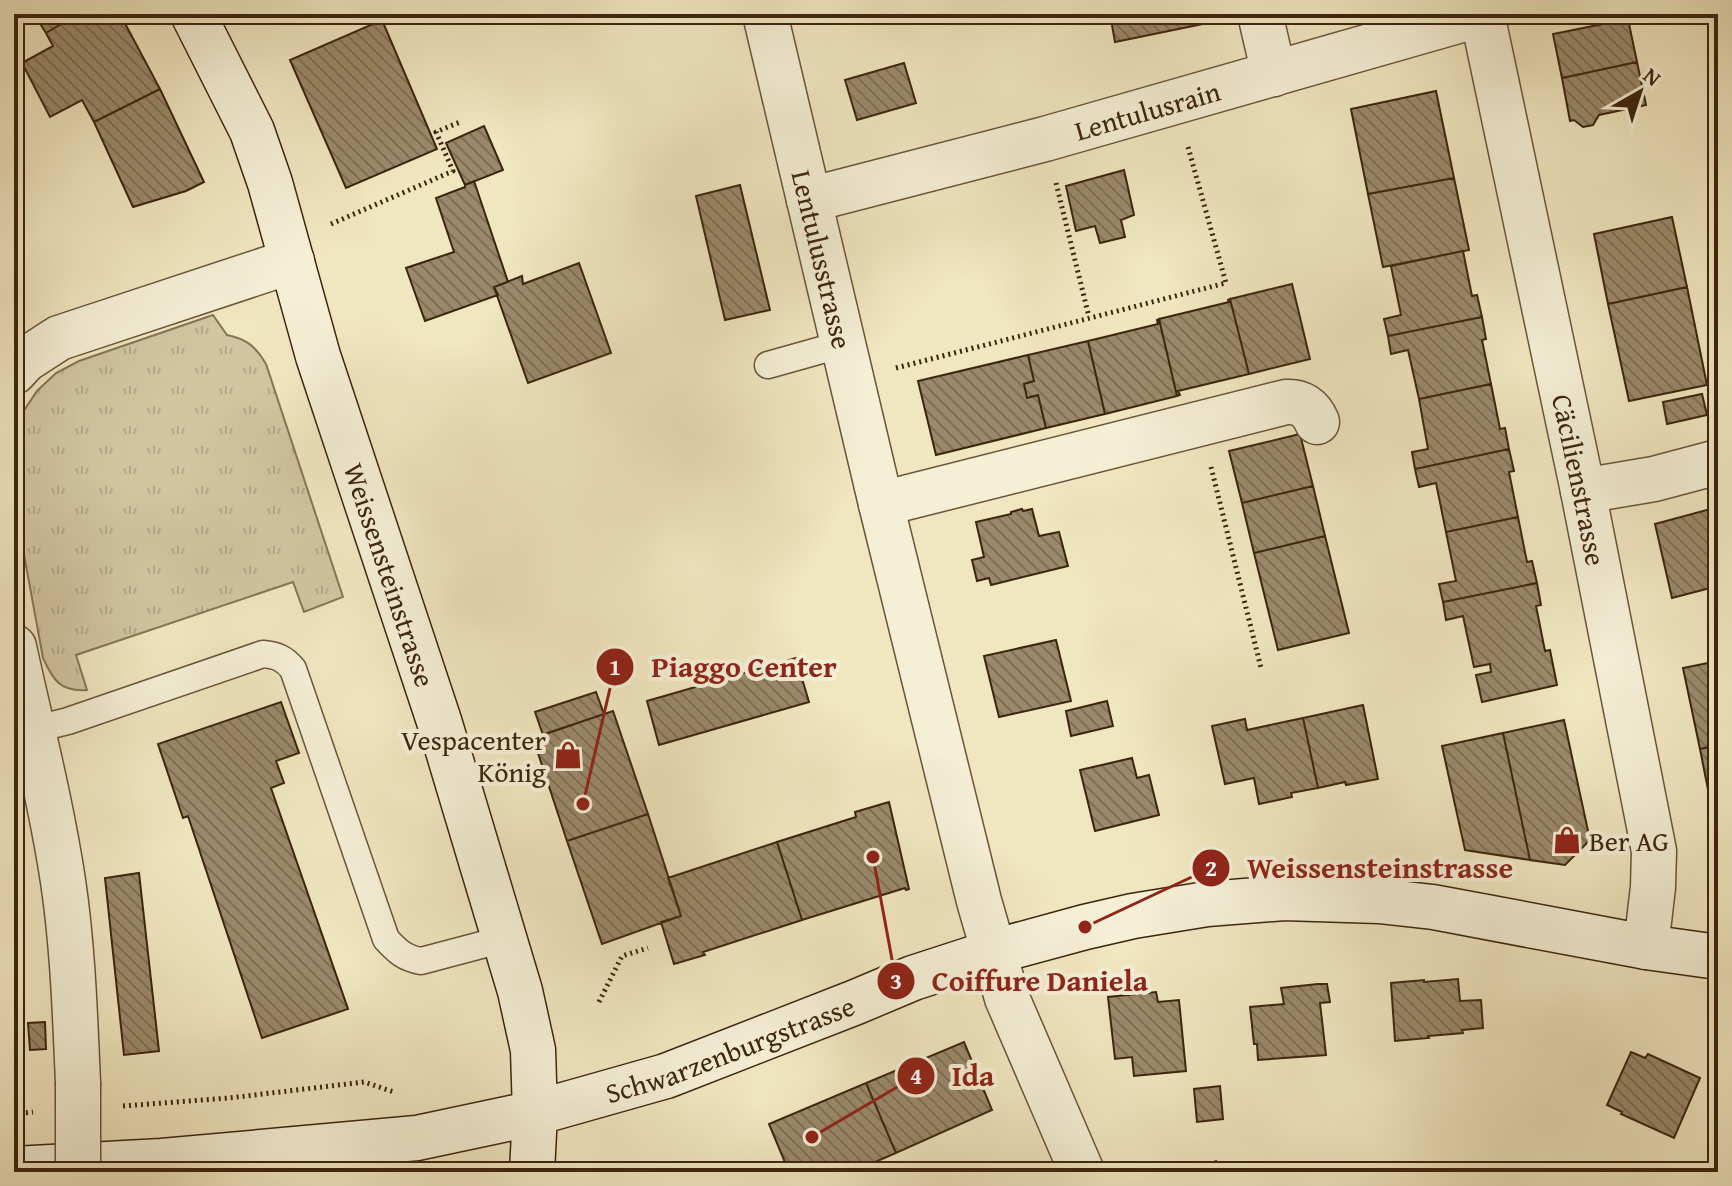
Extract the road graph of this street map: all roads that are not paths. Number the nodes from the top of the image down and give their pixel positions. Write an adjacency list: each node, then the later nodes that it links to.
1 (193, 14): 7 (street, Weissensteinstrasse)
2 (765, 14): 6 (street, Lentulusstrasse)
3 (1260, 14): 5 (street)
4 (1482, 14): 5 (street, Lentulusrain); 13 (street, Cäcilienstrasse)
5 (1274, 74): 6 (street, Lentulusrain)
6 (809, 200): 8 (street, Lentulusstrasse)
7 (292, 261): 10 (street); 17 (street, Weissensteinstrasse)
8 (843, 344): 9 (lane); 14 (street, Lentulusstrasse)
9 (768, 365)
10 (14, 372)
11 (1317, 422): 14 (street)
12 (1718, 462): 13 (street)
13 (1583, 491): 18 (street, Cäcilienstrasse)
14 (881, 504): 19 (street, Lentulusstrasse)
15 (14, 647): 16 (street)
16 (32, 730): 17 (lane); 23 (street, bridge)
17 (504, 939): 21 (street, Weissensteinstrasse)
18 (1646, 947): 19 (street, Schwarzenburgstrasse); 20 (street, Schwarzenburgstrasse)
19 (993, 952): 21 (street, Schwarzenburgstrasse); 25 (street, Lentulusstrasse)
20 (1718, 957)
21 (535, 1113): 22 (street, Schwarzenburgstrasse); 24 (street, Weissensteinstrasse)
22 (14, 1169)
23 (78, 1172)
24 (532, 1172)
25 (1082, 1172)

